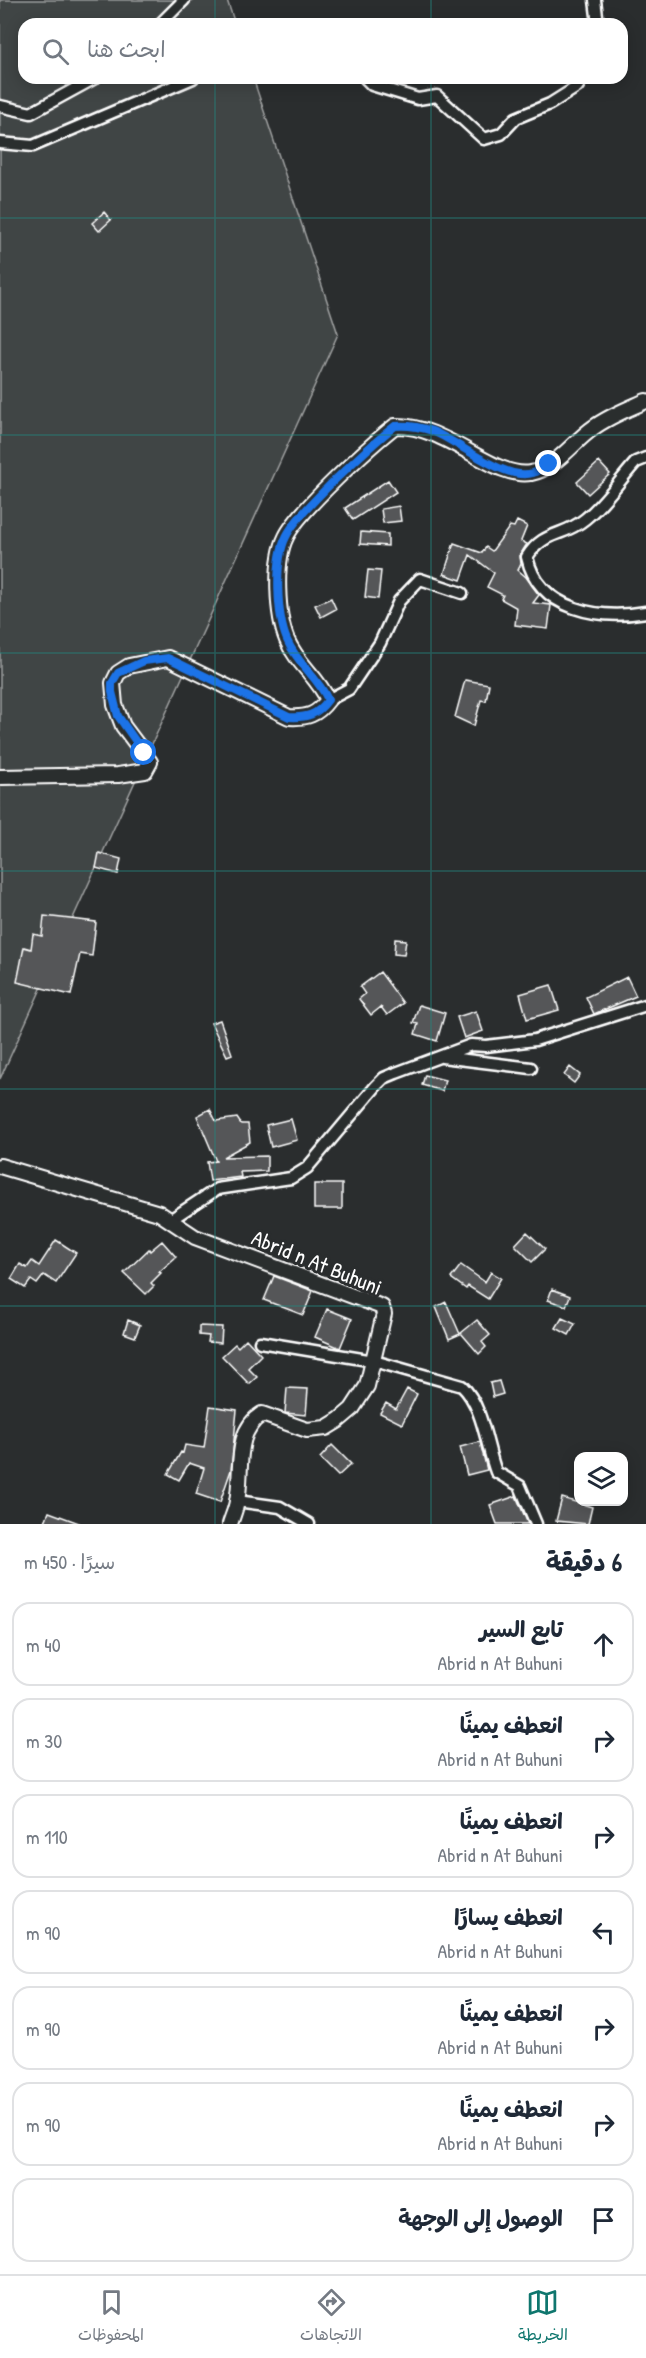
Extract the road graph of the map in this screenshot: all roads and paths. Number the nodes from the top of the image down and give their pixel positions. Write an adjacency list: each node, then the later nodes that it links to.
1 (183, 0): 3 (street)
2 (595, 0): 4 (street)
3 (166, 18)
4 (597, 18)
5 (84, 84): 9 (street)
6 (179, 84): 10 (street)
7 (371, 84): 8 (street)
8 (579, 84)
9 (0, 106)
10 (0, 143)
11 (646, 401): 15 (street)
12 (646, 458): 14 (street)
13 (462, 593): 15 (street)
14 (646, 612)
15 (328, 700): 16 (street)
16 (0, 777)
17 (646, 1005): 18 (street)
18 (438, 1057): 19 (street); 21 (street)
19 (531, 1068)
20 (0, 1166): 21 (street, Abrid n At Buhuni)
21 (170, 1220): 23 (street, Abrid n At Buhuni)
22 (260, 1342): 23 (street)
23 (374, 1361): 24 (street, Abrid n At Buhuni); 27 (street)
24 (237, 1501): 25 (street, Abrid n At Buhuni); 26 (street)
25 (230, 1524)
26 (309, 1524)
27 (536, 1524)

